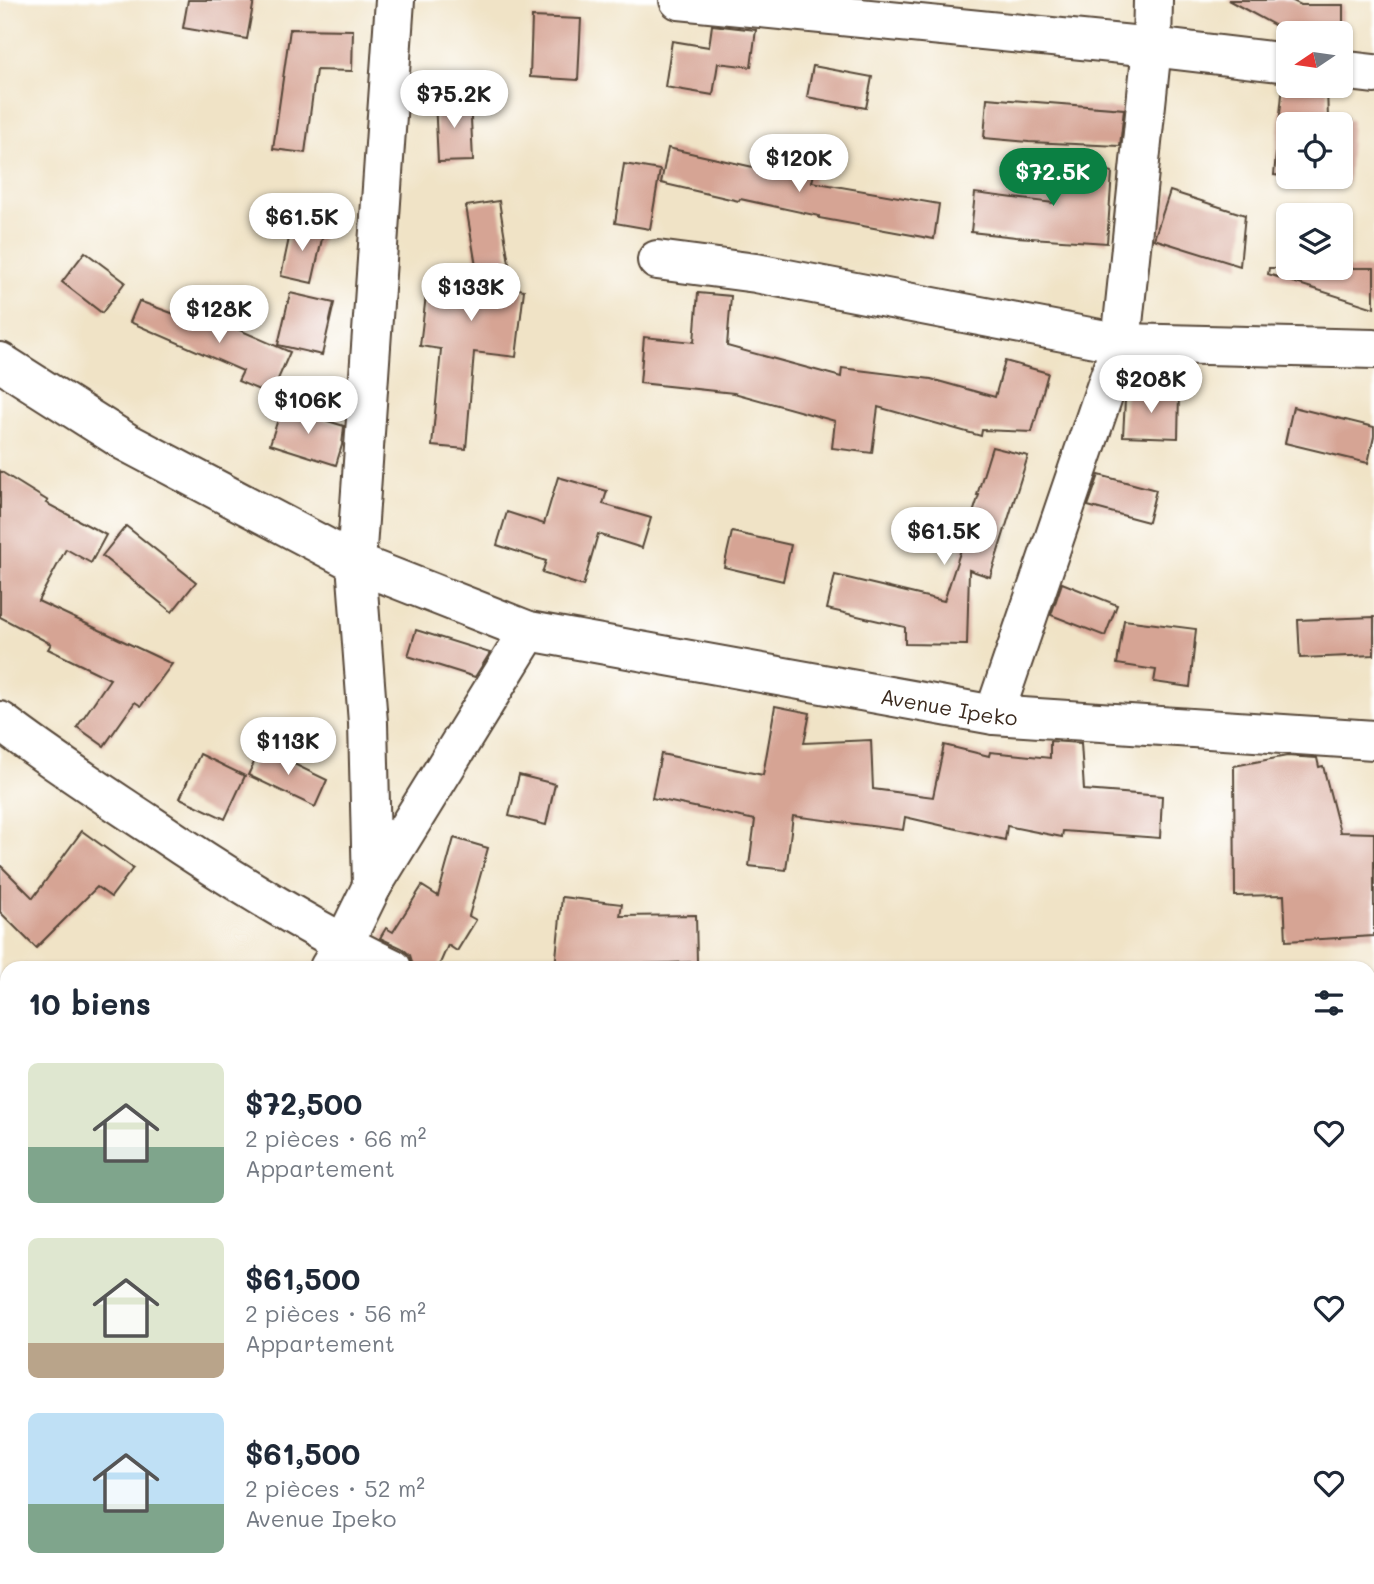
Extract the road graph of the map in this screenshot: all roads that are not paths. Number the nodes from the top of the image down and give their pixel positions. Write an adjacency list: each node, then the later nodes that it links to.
1 (396, 0): 12 (street)
2 (678, 0): 4 (street)
3 (1153, 0): 4 (street)
4 (1152, 47): 5 (street); 9 (street)
5 (1276, 62)
6 (1353, 71): 7 (street)
7 (1374, 74)
8 (657, 260): 9 (street)
9 (1121, 343): 10 (street); 14 (street)
10 (1374, 349)
11 (0, 362): 12 (street, Avenue Ipeko)
12 (356, 563): 13 (street, Avenue Ipeko); 17 (street)
13 (529, 631): 14 (street, Avenue Ipeko); 17 (street)
14 (994, 715): 16 (street, Avenue Ipeko)
15 (0, 721): 18 (street)
16 (1374, 740)
17 (372, 886): 18 (street)
18 (336, 956): 19 (street)
19 (359, 961)

